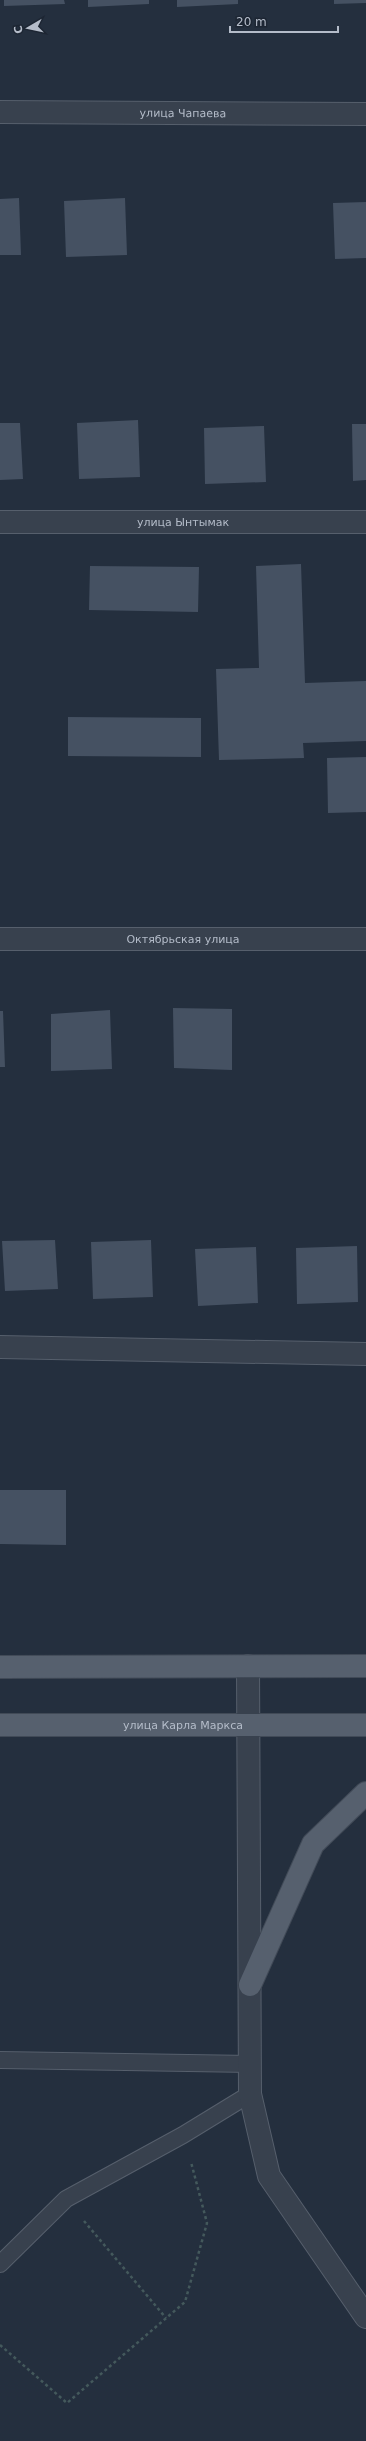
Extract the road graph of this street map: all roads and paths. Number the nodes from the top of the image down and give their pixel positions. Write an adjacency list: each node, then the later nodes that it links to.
1 (0, 112): 2 (street, улица Чапаева)
2 (366, 114)
3 (0, 522): 4 (street, улица Ынтымак)
4 (366, 522)
5 (0, 939): 6 (street, Октябрьская улица)
6 (366, 939)
7 (0, 1347): 8 (street)
8 (366, 1354)
9 (248, 1666): 10 (main road); 11 (main road); 14 (street)
10 (366, 1666)
11 (0, 1667)
12 (0, 1725): 14 (main road, улица Карла Маркса)
13 (366, 1725): 14 (main road, улица Карла Маркса)
14 (248, 1726): 16 (street)
15 (366, 1793): 16 (main road)
16 (250, 1985): 18 (street)
17 (0, 2060): 18 (lane)
18 (251, 2064): 19 (street)
19 (250, 2094): 20 (lane); 23 (street)
20 (183, 2135): 21 (lane); 24 (path)
21 (66, 2199): 22 (lane); 24 (path)
22 (0, 2264)
23 (366, 2316)
24 (166, 2318): 25 (path)
25 (0, 2345)

